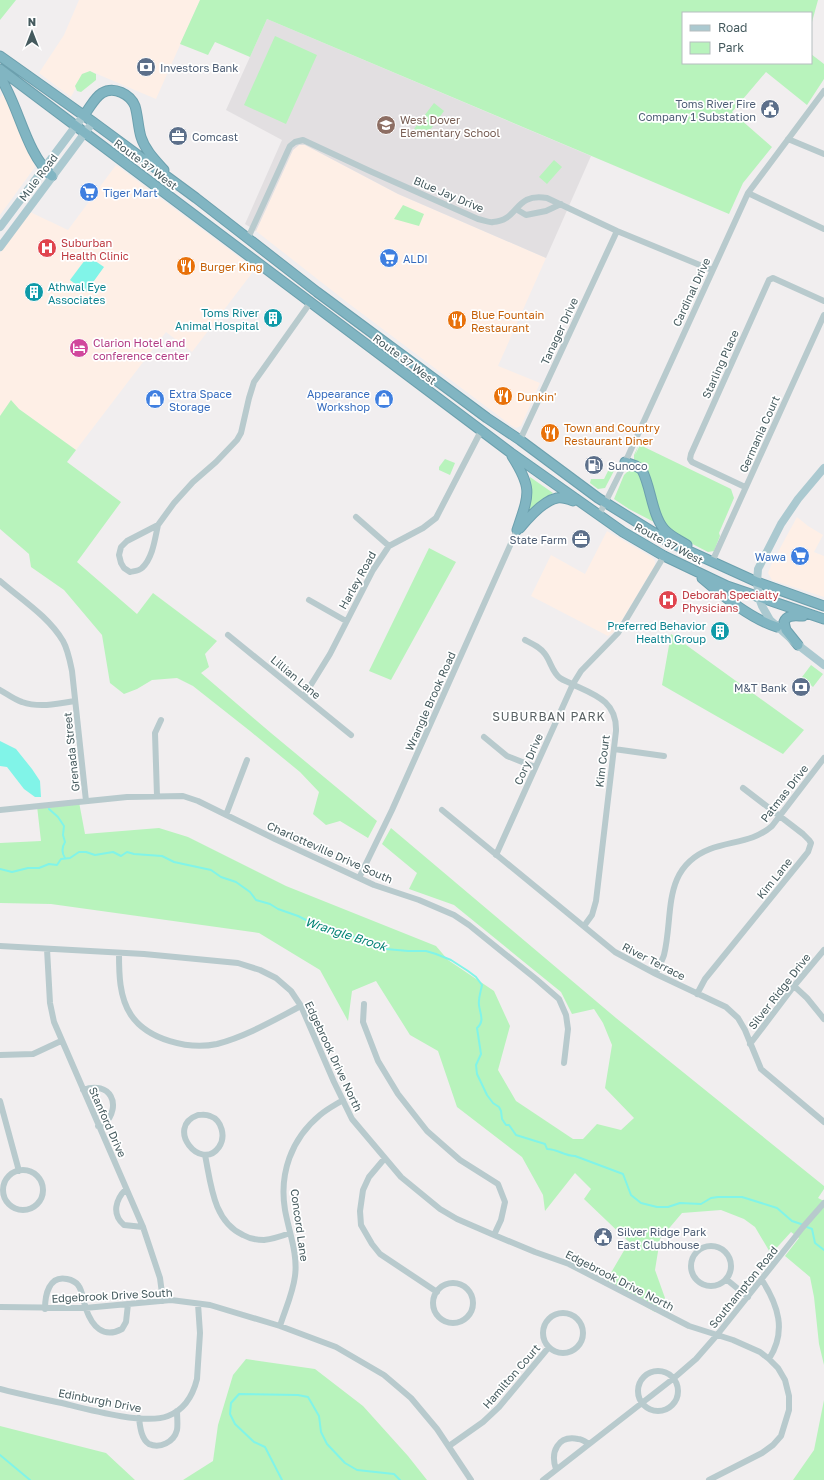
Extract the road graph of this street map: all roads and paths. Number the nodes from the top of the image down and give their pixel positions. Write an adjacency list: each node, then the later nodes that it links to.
1 (0, 56): 5 (highway, Route 37 West)
2 (0, 69): 7 (highway, Route 37 West)
3 (0, 76): 11 (highway)
4 (824, 91): 9 (street, Cardinal Drive)
5 (84, 115): 6 (highway, Route 37 West); 7 (main road, Mule Road); 13 (highway)
6 (93, 122): 8 (main road, Mule Road); 13 (highway, Route 37 West)
7 (76, 126): 8 (highway, Route 37 West); 11 (main road, Mule Road)
8 (85, 133): 12 (main road, Mule Road); 24 (highway, Route 37 West)
9 (788, 139): 10 (street); 14 (street, Cardinal Drive)
10 (824, 154)
11 (44, 169): 12 (highway); 17 (main road, Mule Road)
12 (52, 176): 21 (main road, Mule Road)
13 (172, 180): 20 (highway, Route 37 West)
14 (748, 193): 18 (street); 22 (street, Cardinal Drive)
15 (561, 204): 16 (street); 16 (street, Blue Jay Drive); 19 (street, Blue Jay Drive)
16 (516, 209): 20 (street, Blue Jay Drive)
17 (0, 227)
18 (824, 229)
19 (617, 231): 22 (street, Blue Jay Drive); 27 (street, Tanager Drive)
20 (248, 238): 27 (highway, Route 37 West)
21 (0, 245)
22 (712, 270): 29 (street, Cardinal Drive)
23 (824, 301): 32 (street, Starling Place)
24 (310, 303): 26 (highway, Route 37 West); 37 (street)
25 (824, 314): 32 (street, Germania Court)
26 (481, 431): 28 (highway, Route 37 West); 39 (street, Harley Road)
27 (520, 440): 33 (highway, Route 37 West)
28 (511, 453): 34 (highway, Route 37 West); 38 (highway)
29 (625, 462): 33 (street, Cardinal Drive); 41 (highway)
30 (824, 468): 31 (main road)
31 (821, 475): 44 (main road)
32 (745, 487): 41 (street, Germania Court)
33 (606, 503): 35 (street, Cardinal Drive); 41 (highway, Route 37 West)
34 (582, 504): 35 (highway, Route 37 West); 38 (highway)
35 (599, 515): 40 (highway, Route 37 West)
36 (356, 517): 39 (street)
37 (158, 525): 37 (street)
38 (517, 530): 76 (street, Wrangle Brook Road)
39 (389, 546): 50 (street, Harley Road)
40 (664, 556): 42 (highway, Route 37 West); 56 (street, Cory Drive)
41 (710, 561): 44 (highway, Route 37 West)
42 (693, 570): 45 (highway, Route 37 West); 51 (highway)
43 (0, 581): 59 (street, Grenada Street)
44 (757, 582): 45 (main road); 47 (highway, Route 37 West)
45 (759, 598): 48 (highway, Route 37 West); 51 (main road)
46 (309, 600): 50 (street)
47 (824, 606)
48 (813, 616): 49 (highway, Route 37 West); 54 (highway)
49 (824, 619)
50 (346, 621): 58 (street, Harley Road)
51 (777, 627): 54 (main road)
52 (228, 635): 58 (street, Lillian Lane)
53 (525, 640): 56 (street, Kim Court)
54 (798, 645): 55 (main road)
55 (824, 665)
56 (573, 684): 63 (street, Kim Court); 67 (street, Cory Drive)
57 (0, 690): 59 (street, Grenada Street)
58 (304, 696): 61 (street, Lillian Lane)
59 (75, 701): 70 (street, Grenada Street)
60 (161, 720): 69 (street)
61 (351, 735)
62 (484, 737): 67 (street)
63 (614, 749): 64 (street); 77 (street, Kim Court)
64 (664, 756)
65 (824, 758): 74 (street, Patmas Drive)
66 (247, 760): 73 (street)
67 (535, 768): 75 (street, Cory Drive)
68 (743, 788): 74 (street, Kim Lane)
69 (157, 796): 70 (street, Charlotteville Drive South); 73 (street, Charlotteville Drive South)
70 (86, 801): 71 (street, Charlotteville Drive South)
71 (0, 810)
72 (442, 810): 75 (street, River Terrace)
73 (226, 815): 76 (street, Charlotteville Drive South)
74 (780, 816): 82 (street, Patmas Drive); 84 (street, Kim Lane)
75 (496, 855): 77 (street, River Terrace)
76 (359, 878): 91 (street, Charlotteville Drive South)
77 (584, 926): 82 (street, River Terrace)
78 (0, 946): 79 (street, Edgebrook Drive North)
79 (47, 949): 81 (street, Edgebrook Drive North); 88 (street, Stanford Drive)
80 (824, 950): 83 (street, Silver Ridge Drive)
81 (119, 953): 86 (street, Edgebrook Drive North); 86 (street)
82 (656, 974): 84 (street, River Terrace)
83 (794, 986): 87 (street); 89 (street, Silver Ridge Drive)
84 (697, 994): 89 (street, River Terrace)
85 (364, 1004): 104 (street)
86 (301, 1006): 93 (street, Edgebrook Drive North)
87 (824, 1019)
88 (61, 1041): 90 (street); 92 (street, Stanford Drive)
89 (750, 1044): 95 (street, River Terrace)
90 (0, 1055)
91 (564, 1063)
92 (83, 1090): 96 (street, Stanford Drive); 96 (street)
93 (343, 1100): 98 (street, Edgebrook Drive North); 103 (street, Concord Lane)
94 (0, 1101): 99 (street)
95 (824, 1122)
96 (98, 1126): 100 (street, Stanford Drive)
97 (205, 1155): 97 (street); 103 (street)
98 (384, 1158): 104 (street, Edgebrook Drive North); 107 (street)
99 (19, 1171): 99 (street)
100 (126, 1189): 102 (street, Stanford Drive); 102 (street)
101 (824, 1203): 106 (street, Southampton Road)
102 (143, 1227): 109 (street, Stanford Drive)
103 (290, 1233): 115 (street, Concord Lane)
104 (494, 1235): 116 (street, Edgebrook Drive North)
105 (726, 1279): 105 (street); 108 (street)
106 (762, 1280): 108 (street, Southampton Road); 118 (street)
107 (437, 1292): 107 (street)
108 (748, 1297): 116 (street, Southampton Road)
109 (164, 1301): 110 (street, Edgebrook Drive South); 111 (street, Edgebrook Drive South)
110 (128, 1304): 114 (street, Edgebrook Drive South); 114 (street)
111 (198, 1304): 115 (street, Edgebrook Drive South); 122 (street, Edinburgh Drive)
112 (0, 1307): 113 (street, Edgebrook Drive South)
113 (45, 1308): 114 (street, Edgebrook Drive South); 114 (street)
114 (85, 1308)
115 (280, 1326): 125 (street, Edgebrook Drive South)
116 (717, 1335): 118 (street, Edgebrook Drive North); 119 (street, Southampton Road)
117 (549, 1347): 117 (street, Hamilton Court); 125 (street, Hamilton Court)
118 (769, 1358): 129 (street)
119 (674, 1378): 121 (street, Southampton Road); 121 (street); 121 (street)
120 (0, 1389): 123 (street, Edinburgh Drive)
121 (642, 1403): 124 (street, Southampton Road)
122 (177, 1411): 123 (street, Edinburgh Drive); 123 (street)
123 (139, 1418)
124 (589, 1444): 126 (street, Southampton Road); 126 (street)
125 (449, 1446): 127 (street, Edgebrook Drive South)
126 (556, 1469): 128 (street, Southampton Road)
127 (471, 1480)
128 (543, 1480)
129 (709, 1480)

